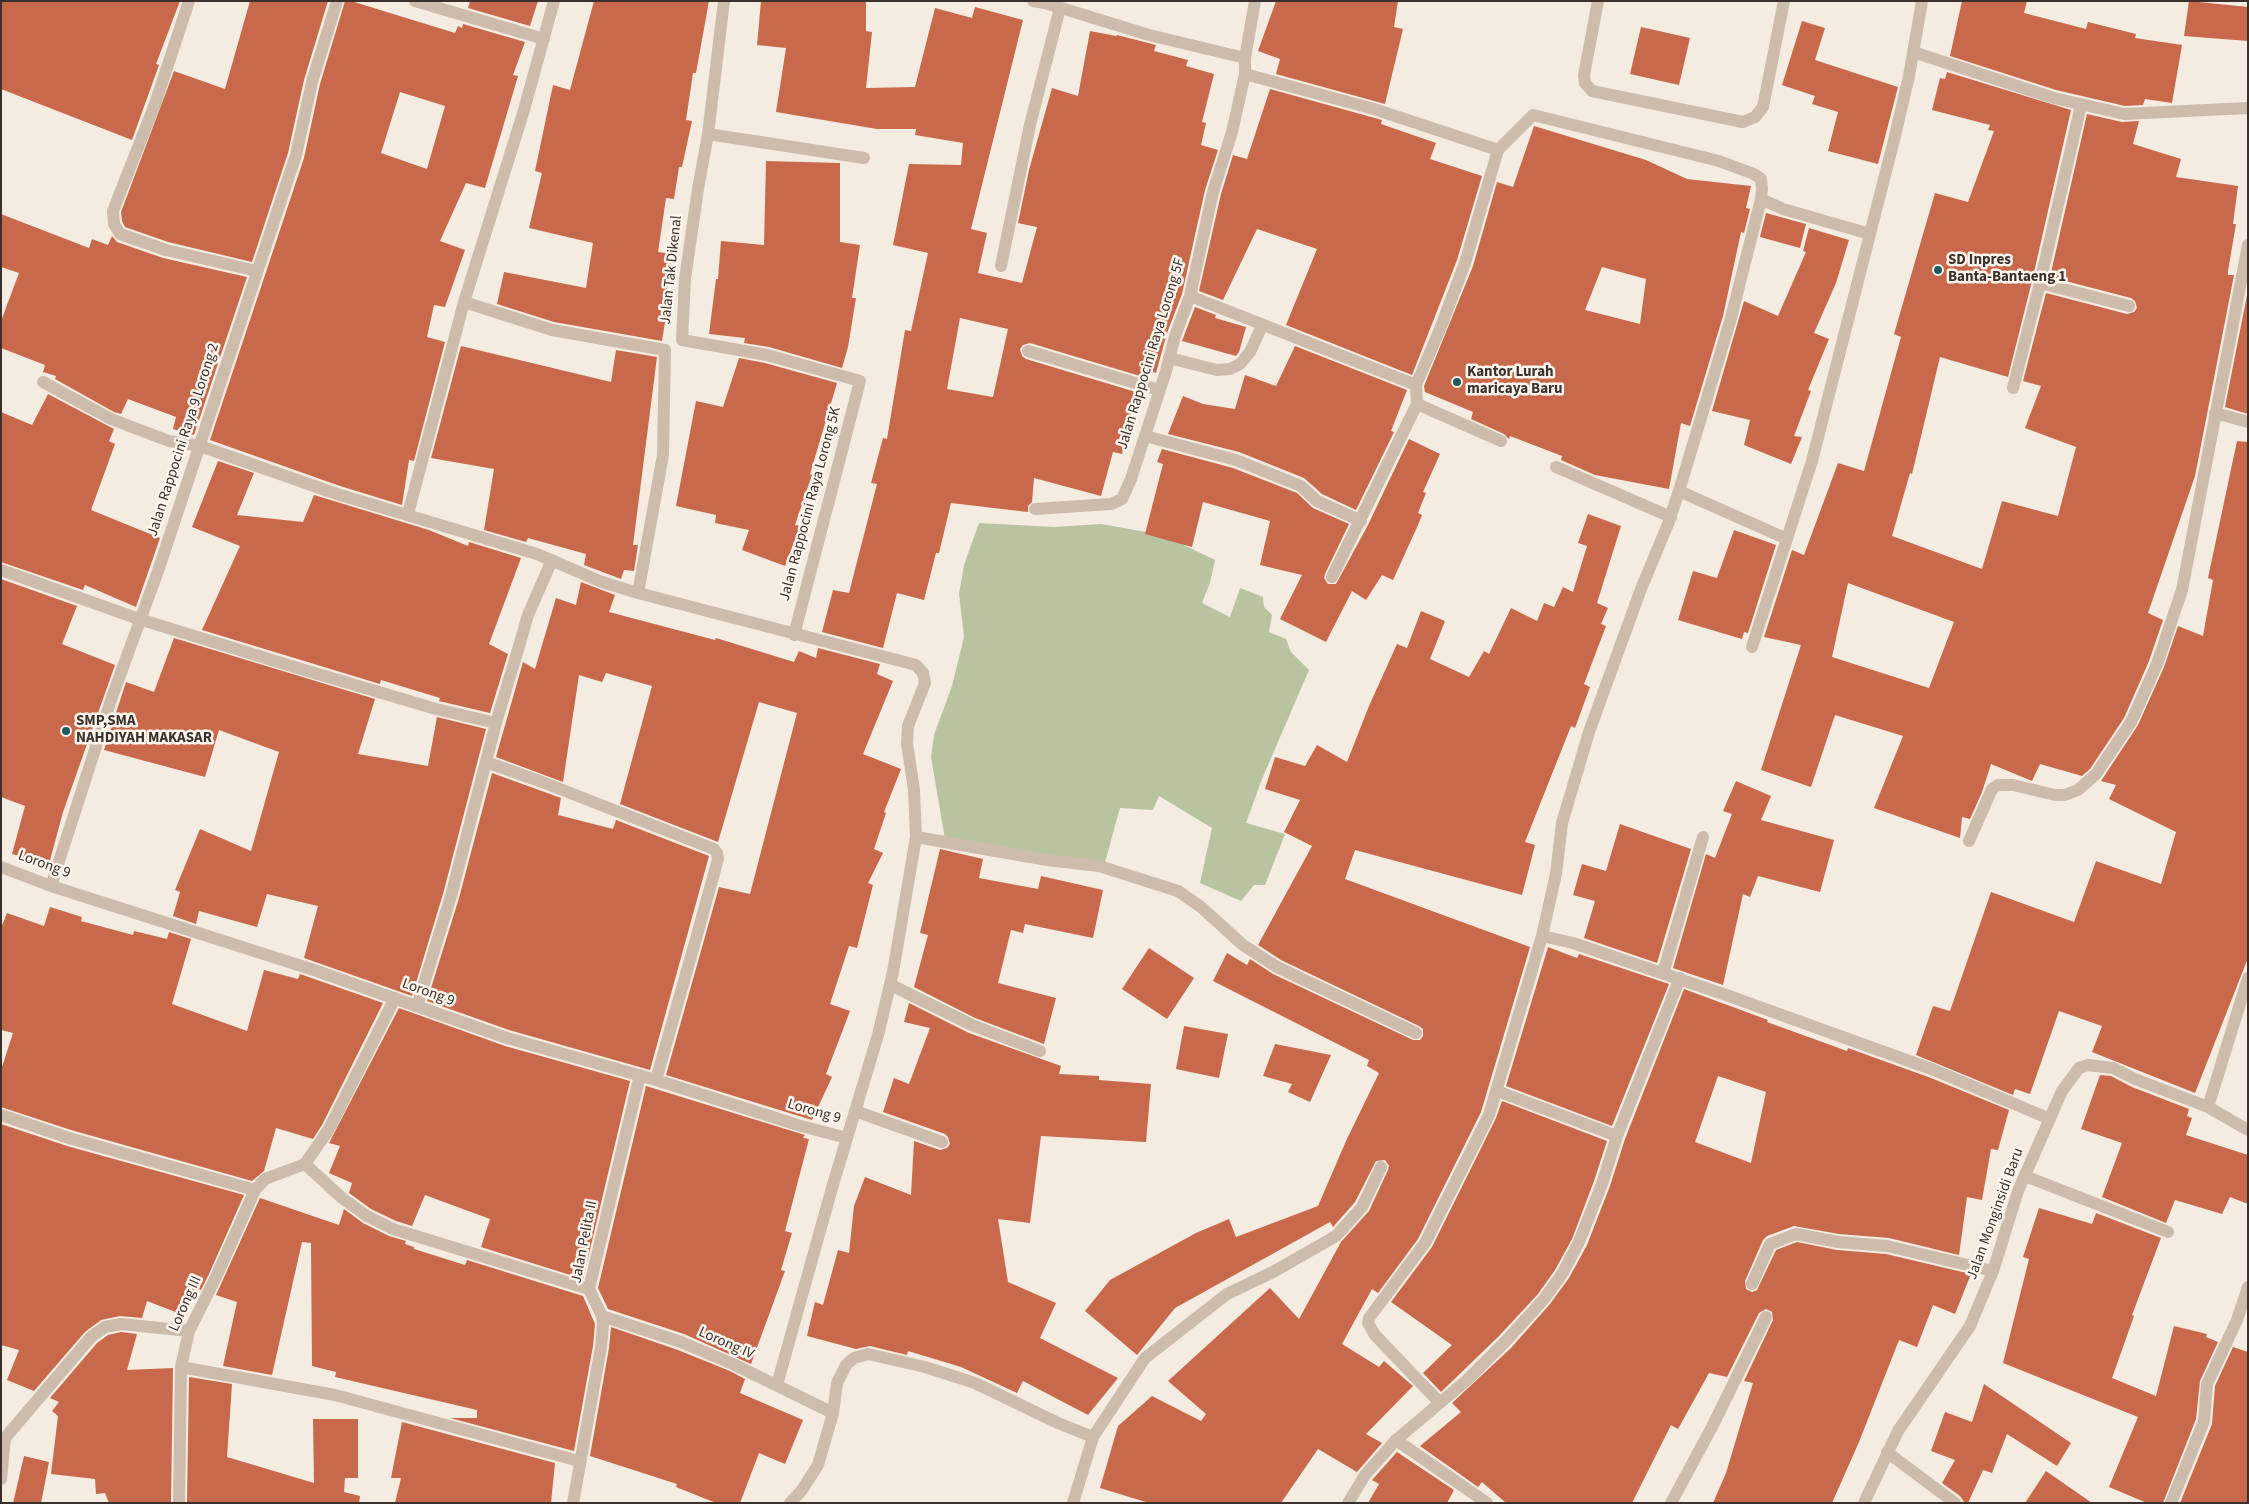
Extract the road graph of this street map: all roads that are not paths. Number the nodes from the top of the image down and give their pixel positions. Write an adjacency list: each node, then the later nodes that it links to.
1 (190, 1): 25 (street)
2 (337, 1): 25 (street, Jalan Rappocini Raya 9 Lorong 2)
3 (415, 1): 12 (street)
4 (554, 1): 12 (street)
5 (724, 1): 18 (street, Jalan Tak Dikenal)
6 (1033, 1): 11 (street)
7 (1255, 1): 14 (street, Jalan Rappocini Raya Lorong 5F)
8 (1598, 1): 9 (street)
9 (1784, 1)
10 (1922, 1): 13 (street)
11 (1060, 8): 14 (street); 24 (street)
12 (544, 39): 28 (street)
13 (1913, 52): 16 (street); 22 (street)
14 (1245, 58): 15 (street, Jalan Rappocini Raya Lorong 5F)
15 (1245, 74): 19 (street); 27 (street, Jalan Rappocini Raya Lorong 5F)
16 (2081, 105): 17 (street); 26 (street)
17 (2248, 108)
18 (708, 134): 20 (street); 31 (street, Jalan Tak Dikenal)
19 (1498, 150): 21 (street); 36 (street)
20 (864, 158)
21 (1760, 199): 22 (street); 46 (street)
22 (1870, 234): 51 (street)
23 (2248, 245): 40 (street)
24 (1001, 266)
25 (257, 271): 44 (street, Jalan Rappocini Raya 9 Lorong 2)
26 (2040, 283): 29 (street); 37 (street)
27 (1190, 296): 30 (street); 34 (street, Jalan Rappocini Raya Lorong 5F)
28 (464, 302): 32 (street); 48 (street)
29 (2129, 306)
30 (1262, 326): 34 (street); 36 (street)
31 (682, 340): 32 (street, Jalan Tak Dikenal); 57 (street, Jalan Rappocini Raya Lorong 5K)
32 (665, 350): 55 (street)
33 (1028, 351): 38 (street)
34 (1169, 358): 38 (street, Jalan Rappocini Raya Lorong 5F)
35 (43, 382): 44 (street)
36 (1416, 385): 39 (street)
37 (2013, 388)
38 (1159, 390): 42 (street, Jalan Rappocini Raya Lorong 5F)
39 (1417, 404): 43 (street); 50 (street)
40 (2215, 413): 41 (street); 63 (street)
41 (2248, 422)
42 (1145, 436): 47 (street, Jalan Rappocini Raya Lorong 5F); 50 (street)
43 (1501, 441)
44 (200, 446): 48 (street); 56 (street, Jalan Rappocini Raya 9 Lorong 2)
45 (1556, 466): 49 (street)
46 (1679, 491): 49 (street); 51 (street)
47 (1035, 509)
48 (408, 514): 52 (street)
49 (1670, 518): 66 (street)
50 (1361, 521): 54 (street)
51 (1787, 539): 58 (street)
52 (552, 560): 55 (street); 59 (street)
53 (1, 570): 56 (street)
54 (1332, 577)
55 (638, 593): 57 (street)
56 (139, 619): 59 (street); 65 (street, Jalan Rappocini Raya 9 Lorong 2)
57 (794, 635): 61 (street)
58 (1752, 647)
59 (496, 723): 60 (street)
60 (486, 762): 72 (street); 76 (street)
61 (916, 837): 70 (street); 73 (street)
62 (1703, 837): 67 (street)
63 (1970, 841)
64 (1, 867): 65 (street, Lorong 9)
65 (51, 886): 71 (street, Lorong 9)
66 (1542, 936): 67 (street); 77 (street)
67 (1663, 973): 68 (street)
68 (1680, 978): 81 (street); 83 (street)
69 (2248, 978): 78 (street)
70 (891, 985): 74 (street); 79 (street)
71 (395, 998): 72 (street, Lorong 9); 86 (street)
72 (417, 1006): 75 (street, Lorong 9)
73 (1416, 1033)
74 (1040, 1051)
75 (640, 1076): 76 (street, Lorong 9); 94 (street, Jalan Pelita II)
76 (656, 1080): 84 (street, Lorong 9)
77 (1497, 1092): 83 (street); 100 (street)
78 (2208, 1107): 81 (street, Jalan Monginsidi Baru); 82 (street, Jalan Monginsidi Baru)
79 (855, 1111): 84 (street); 85 (street)
80 (1, 1115): 89 (street)
81 (2050, 1119): 88 (street, Jalan Monginsidi Baru)
82 (2248, 1130)
83 (1617, 1136): 100 (street)
84 (847, 1138): 99 (street)
85 (942, 1142)
86 (305, 1164): 89 (street, Lorong III); 94 (street)
87 (1381, 1167): 102 (street)
88 (2025, 1176): 90 (street); 91 (street, Jalan Monginsidi Baru)
89 (256, 1190): 97 (street, Lorong III)
90 (2168, 1232)
91 (1993, 1271): 92 (street); 105 (street, Jalan Monginsidi Baru)
92 (1752, 1284)
93 (2248, 1288): 117 (street)
94 (588, 1289): 95 (street, Jalan Pelita II)
95 (602, 1316): 99 (street, Lorong IV); 106 (street, Jalan Pelita II)
96 (1766, 1317): 114 (street)
97 (189, 1331): 98 (street, Lorong III); 103 (street)
98 (181, 1367): 106 (street); 108 (street, Lorong III)
99 (777, 1385): 101 (street, Lorong IV)
100 (1440, 1403): 104 (street)
101 (833, 1413): 102 (street); 110 (street)
102 (1093, 1437): 111 (street)
103 (3, 1438): 107 (street)
104 (1396, 1440): 112 (street); 113 (street)
105 (1887, 1452): 115 (street, Jalan Monginsidi Baru); 116 (street)
106 (579, 1461): 109 (street, Jalan Pelita II)
107 (1, 1479)
108 (178, 1503)
109 (573, 1503)
110 (790, 1503)
111 (1073, 1503)
112 (1348, 1503)
113 (1487, 1503)
114 (1671, 1503)
115 (1864, 1503)
116 (1956, 1503)
117 (2171, 1503)

